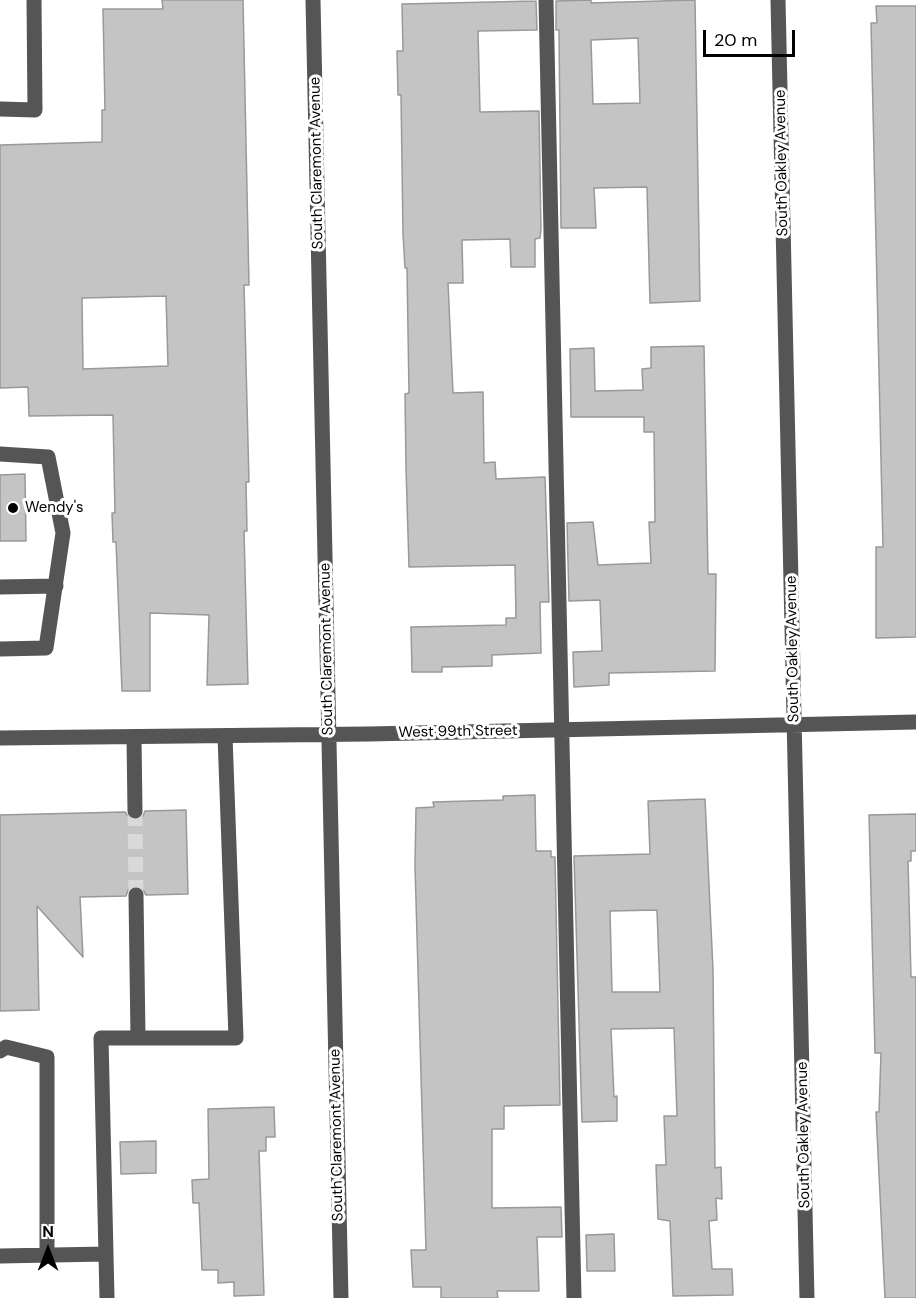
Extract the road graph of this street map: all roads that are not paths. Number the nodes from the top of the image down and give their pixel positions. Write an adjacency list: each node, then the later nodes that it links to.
1 (34, 0): 5 (street)
2 (313, 0): 13 (street, South Claremont Avenue)
3 (546, 0): 12 (street)
4 (778, 0): 11 (street, South Oakley Avenue)
5 (0, 109)
6 (0, 454): 7 (street)
7 (56, 586): 8 (street); 9 (street)
8 (0, 587)
9 (0, 649)
10 (916, 722): 11 (street, West 99th Street)
11 (794, 725): 12 (street, West 99th Street); 27 (street, South Oakley Avenue)
12 (562, 730): 13 (street, West 99th Street); 26 (street)
13 (329, 735): 14 (street, West 99th Street); 25 (street, South Claremont Avenue)
14 (225, 736): 15 (street, West 99th Street); 19 (street)
15 (134, 737): 16 (street, West 99th Street); 17 (street)
16 (0, 738)
17 (135, 811)
18 (136, 896): 19 (street)
19 (138, 1038): 21 (street)
20 (0, 1051): 22 (street)
21 (106, 1254): 22 (street); 24 (street)
22 (47, 1255): 23 (street)
23 (0, 1256)
24 (107, 1298)
25 (341, 1298)
26 (574, 1298)
27 (807, 1298)

